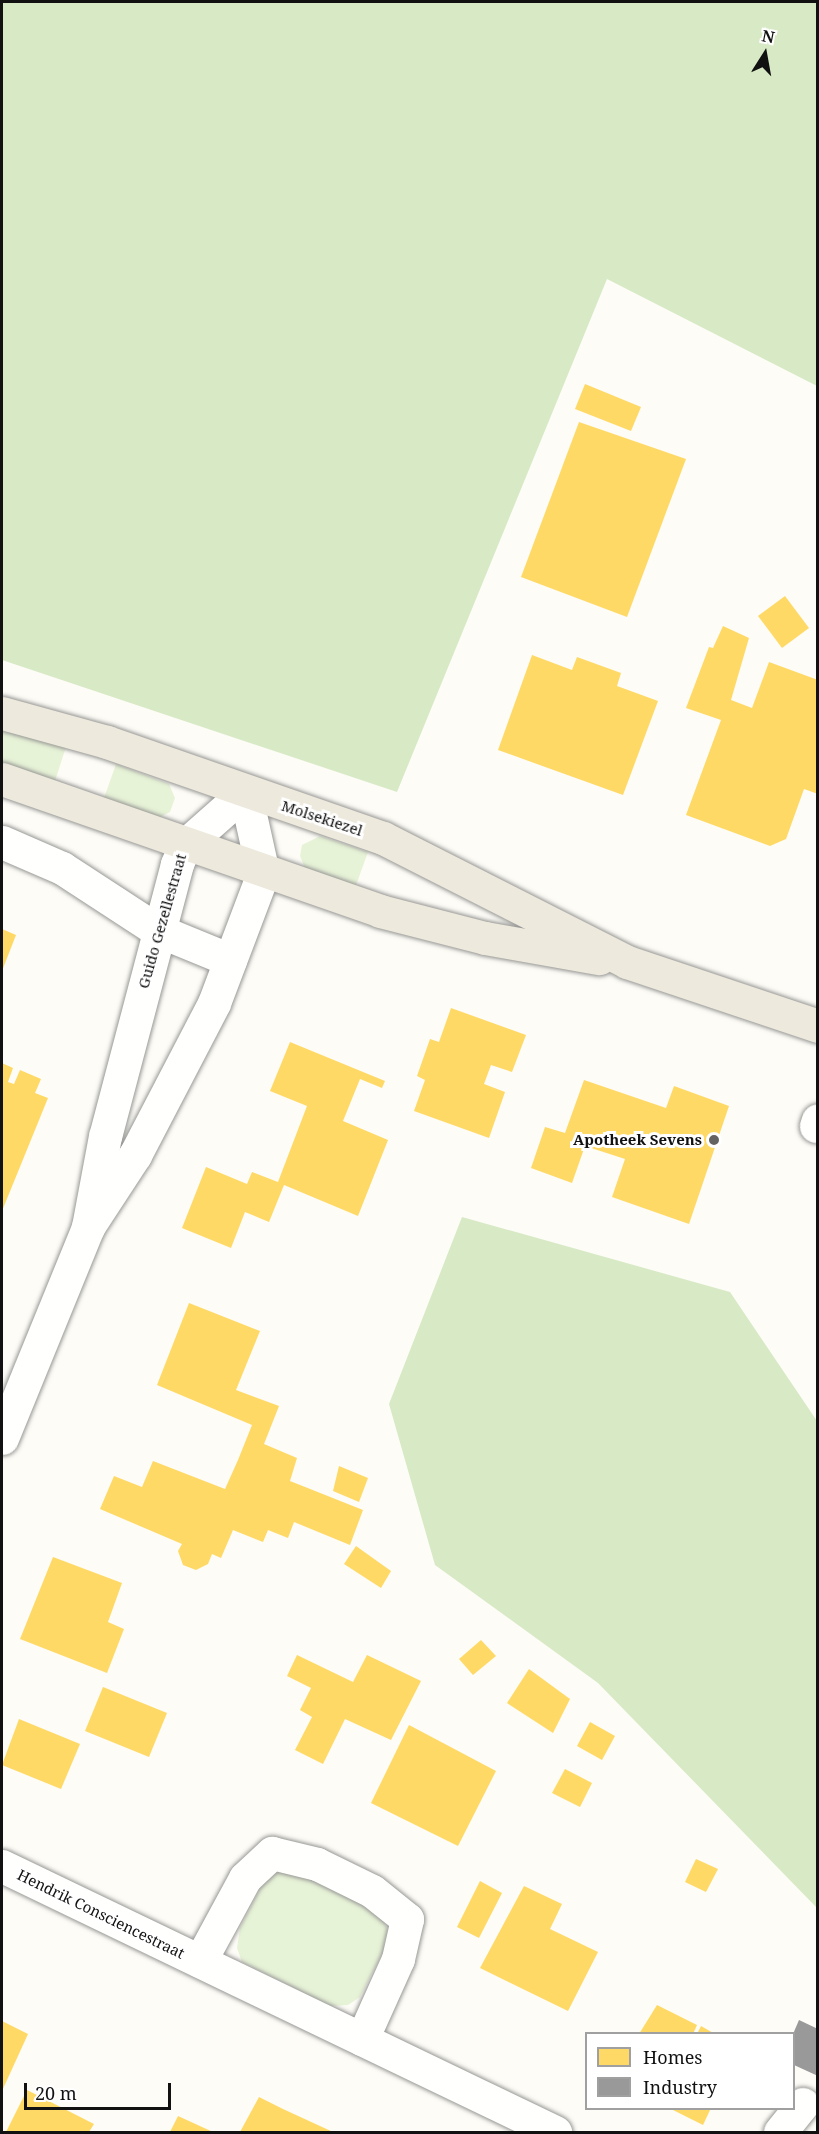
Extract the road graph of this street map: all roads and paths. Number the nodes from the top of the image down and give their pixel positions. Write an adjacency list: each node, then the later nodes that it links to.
1 (2, 713): 3 (main road, Molsekiezel)
2 (2, 779): 5 (main road, Molsekiezel)
3 (245, 792): 5 (street, Guido Gezellestraat); 6 (street); 9 (main road, Molsekiezel)
4 (2, 842): 7 (street)
5 (185, 845): 6 (main road, Molsekiezel); 7 (street, Guido Gezellestraat)
6 (263, 873): 8 (street, Guido Gezellestraat); 9 (main road, Molsekiezel)
7 (157, 930): 8 (street); 11 (street, Guido Gezellestraat)
8 (230, 960): 11 (street, Guido Gezellestraat)
9 (627, 962): 10 (main road, Molsekiezel)
10 (818, 1026)
11 (88, 1227): 12 (street, Guido Gezellestraat)
12 (2, 1438)
13 (2, 1866): 14 (street, Hendrik Consciencestraat)
14 (200, 1961): 15 (street, Hendrik Consciencestraat); 15 (street, Hendrik Consciencestraat)
15 (362, 2038): 17 (street, Hendrik Consciencestraat)
16 (803, 2104): 18 (street)
17 (555, 2133)
18 (780, 2133)

